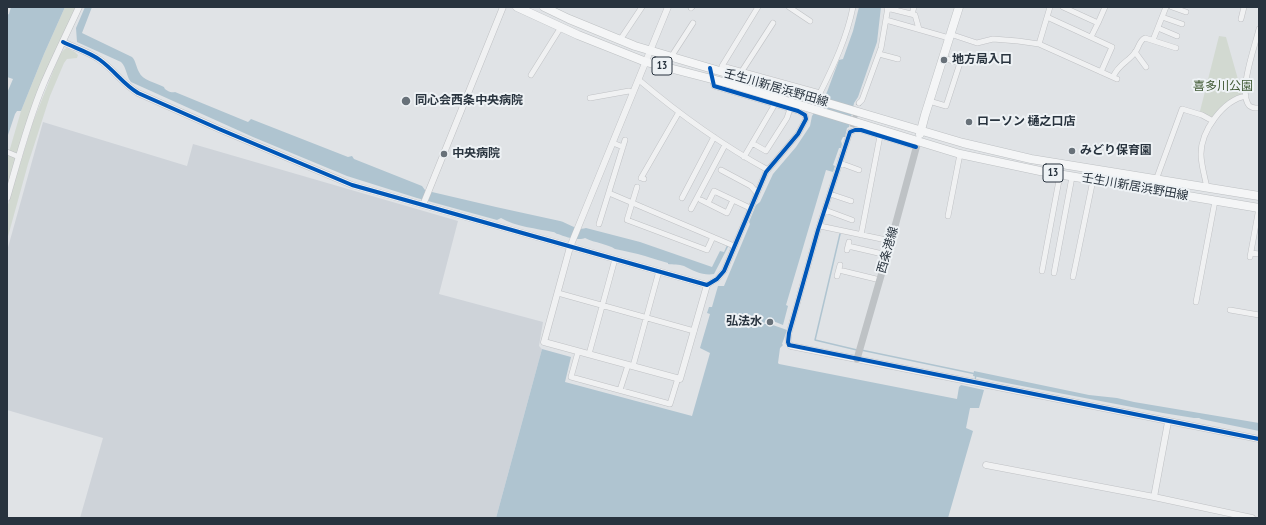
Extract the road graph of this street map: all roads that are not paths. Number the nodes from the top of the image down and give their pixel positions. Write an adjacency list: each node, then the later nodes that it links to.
1 (79, 7): 39 (street)
2 (503, 7): 103 (street)
3 (517, 7): 30 (main road, 壬生川新居浜野田線 / 13)
4 (544, 7): 37 (main road, 壬生川新居浜野田線 / 13)
5 (642, 7): 37 (street)
6 (668, 7): 42 (street)
7 (758, 7): 51 (street)
8 (789, 7): 25 (street)
9 (853, 7): 52 (street)
10 (887, 7): 20 (street); 24 (street)
11 (914, 7): 20 (street)
12 (959, 7): 34 (main road)
13 (1050, 7): 21 (street)
14 (1063, 7): 28 (street)
15 (1105, 7): 28 (street)
16 (1166, 7): 22 (street)
17 (1172, 7): 19 (street)
18 (1244, 7): 23 (street)
19 (1186, 12)
20 (912, 14): 32 (street)
21 (1047, 17): 36 (street); 40 (street)
22 (1162, 17): 29 (street); 31 (street)
23 (1241, 19)
24 (886, 20): 32 (street); 44 (street)
25 (810, 21)
26 (693, 23): 45 (street)
27 (773, 23): 52 (street)
28 (1098, 23): 36 (street)
29 (1182, 24)
30 (561, 27): 48 (main road, 壬生川新居浜野田線 / 13); 54 (street)
31 (1158, 28): 35 (street); 38 (street)
32 (919, 29): 34 (street)
33 (1259, 30): 59 (street)
34 (950, 36): 40 (street); 46 (main road)
35 (1177, 36)
36 (1091, 37): 53 (street)
37 (620, 40): 42 (main road, 壬生川新居浜野田線 / 13)
38 (1153, 40): 41 (street); 43 (street)
39 (63, 42): 80 (street); 103 (street)
40 (1039, 44): 53 (street)
41 (1176, 48)
42 (650, 50): 45 (main road, 壬生川新居浜野田線 / 13); 48 (street)
43 (1135, 52): 49 (street); 53 (street)
44 (879, 54): 47 (street); 63 (street)
45 (671, 57): 50 (main road, 壬生川新居浜野田線 / 13)
46 (943, 58): 61 (main road); 61 (street)
47 (898, 59)
48 (646, 62): 55 (main road, 壬生川新居浜野田線 / 13); 56 (street)
49 (1146, 67)
50 (710, 68): 51 (main road, 壬生川新居浜野田線 / 13); 55 (street)
51 (734, 72): 52 (street); 57 (street); 63 (main road, 壬生川新居浜野田線 / 13)
52 (742, 72)
53 (1101, 72)
54 (531, 74)
55 (713, 79): 57 (main road, 壬生川新居浜野田線 / 13); 62 (street)
56 (639, 80): 58 (street); 66 (street)
57 (731, 84): 68 (main road, 壬生川新居浜野田線 / 13)
58 (634, 93): 60 (street); 73 (street)
59 (1246, 96): 64 (street); 67 (street)
60 (590, 98)
61 (929, 101): 69 (main road)
62 (775, 104): 65 (street); 74 (street)
63 (856, 107): 69 (main road, 壬生川新居浜野田線 / 13)
64 (1259, 108)
65 (790, 109): 74 (street); 84 (street)
66 (679, 112): 71 (street); 88 (street)
67 (1213, 121): 90 (street); 92 (street)
68 (851, 126): 70 (street); 75 (main road, 壬生川新居浜野田線 / 13); 82 (street)
69 (921, 130): 75 (main road); 90 (main road, 壬生川新居浜野田線 / 13)
70 (880, 136): 75 (street); 114 (street)
71 (714, 137): 76 (street); 98 (street)
72 (625, 140): 77 (street)
73 (613, 143): 77 (street); 118 (street)
74 (752, 143): 81 (street)
75 (917, 144): 79 (main road, 壬生川新居浜野田線 / 13); 117 (main road, 西条港線)
76 (725, 145): 81 (street); 108 (street)
77 (623, 147): 93 (street)
78 (7, 152): 80 (street)
79 (960, 154): 86 (main road, 壬生川新居浜野田線 / 13); 110 (street)
80 (19, 157): 97 (street)
81 (744, 157): 84 (street)
82 (840, 163): 85 (street); 95 (street)
83 (721, 170): 94 (street)
84 (768, 170): 94 (street)
85 (860, 170)
86 (1060, 175): 87 (main road, 壬生川新居浜野田線 / 13); 125 (street)
87 (1072, 177): 89 (main road, 壬生川新居浜野田線 / 13); 126 (street)
88 (644, 179)
89 (1093, 180): 102 (main road, 壬生川新居浜野田線 / 13); 128 (street)
90 (1156, 180): 92 (main road, 壬生川新居浜野田線 / 13)
91 (638, 188): 104 (street)
92 (1207, 188): 96 (main road, 壬生川新居浜野田線 / 13)
93 (609, 193): 104 (street); 112 (street)
94 (757, 193): 106 (street)
95 (830, 194): 101 (street); 109 (street)
96 (1259, 196)
97 (7, 198)
98 (682, 198)
99 (701, 200): 105 (street)
100 (733, 200): 105 (street); 105 (street); 106 (street)
101 (851, 201)
102 (1215, 201): 107 (main road, 壬生川新居浜野田線 / 13); 132 (street)
103 (424, 203): 118 (street)
104 (632, 203): 116 (street); 116 (street)
105 (708, 203)
106 (750, 208): 119 (street)
107 (1259, 208): 115 (street)
108 (691, 209)
109 (825, 210): 111 (street); 113 (street)
110 (948, 216)
111 (852, 220)
112 (599, 224)
113 (820, 226): 114 (street); 138 (street)
114 (861, 235): 117 (street)
115 (1257, 236): 121 (street)
116 (713, 237): 119 (street)
117 (891, 241): 122 (main road, 西条港線)
118 (571, 244): 123 (street); 131 (street)
119 (734, 246): 130 (street)
120 (848, 246): 122 (street)
121 (1259, 254)
122 (887, 255): 129 (main road, 西条港線)
123 (615, 259): 124 (street); 133 (street)
124 (659, 271): 130 (street); 136 (street)
125 (1042, 271)
126 (1054, 273)
127 (837, 276): 129 (street)
128 (1073, 277)
129 (880, 280): 141 (main road, 西条港線)
130 (708, 284): 137 (street)
131 (558, 293): 133 (street); 139 (street)
132 (1196, 302)
133 (602, 305): 136 (street); 140 (street)
134 (1230, 310): 135 (street)
135 (1259, 315)
136 (646, 317): 137 (street); 142 (street)
137 (694, 331): 143 (street)
138 (791, 346): 141 (street)
139 (578, 352): 140 (street); 144 (street)
140 (589, 354): 142 (street)
141 (856, 359): 145 (street)
142 (630, 365): 143 (street); 144 (street)
143 (678, 378): 144 (street)
144 (620, 390)
145 (1168, 422): 146 (street); 148 (street)
146 (1259, 439)
147 (986, 465): 148 (street)
148 (1154, 497): 149 (street)
149 (1252, 518)

